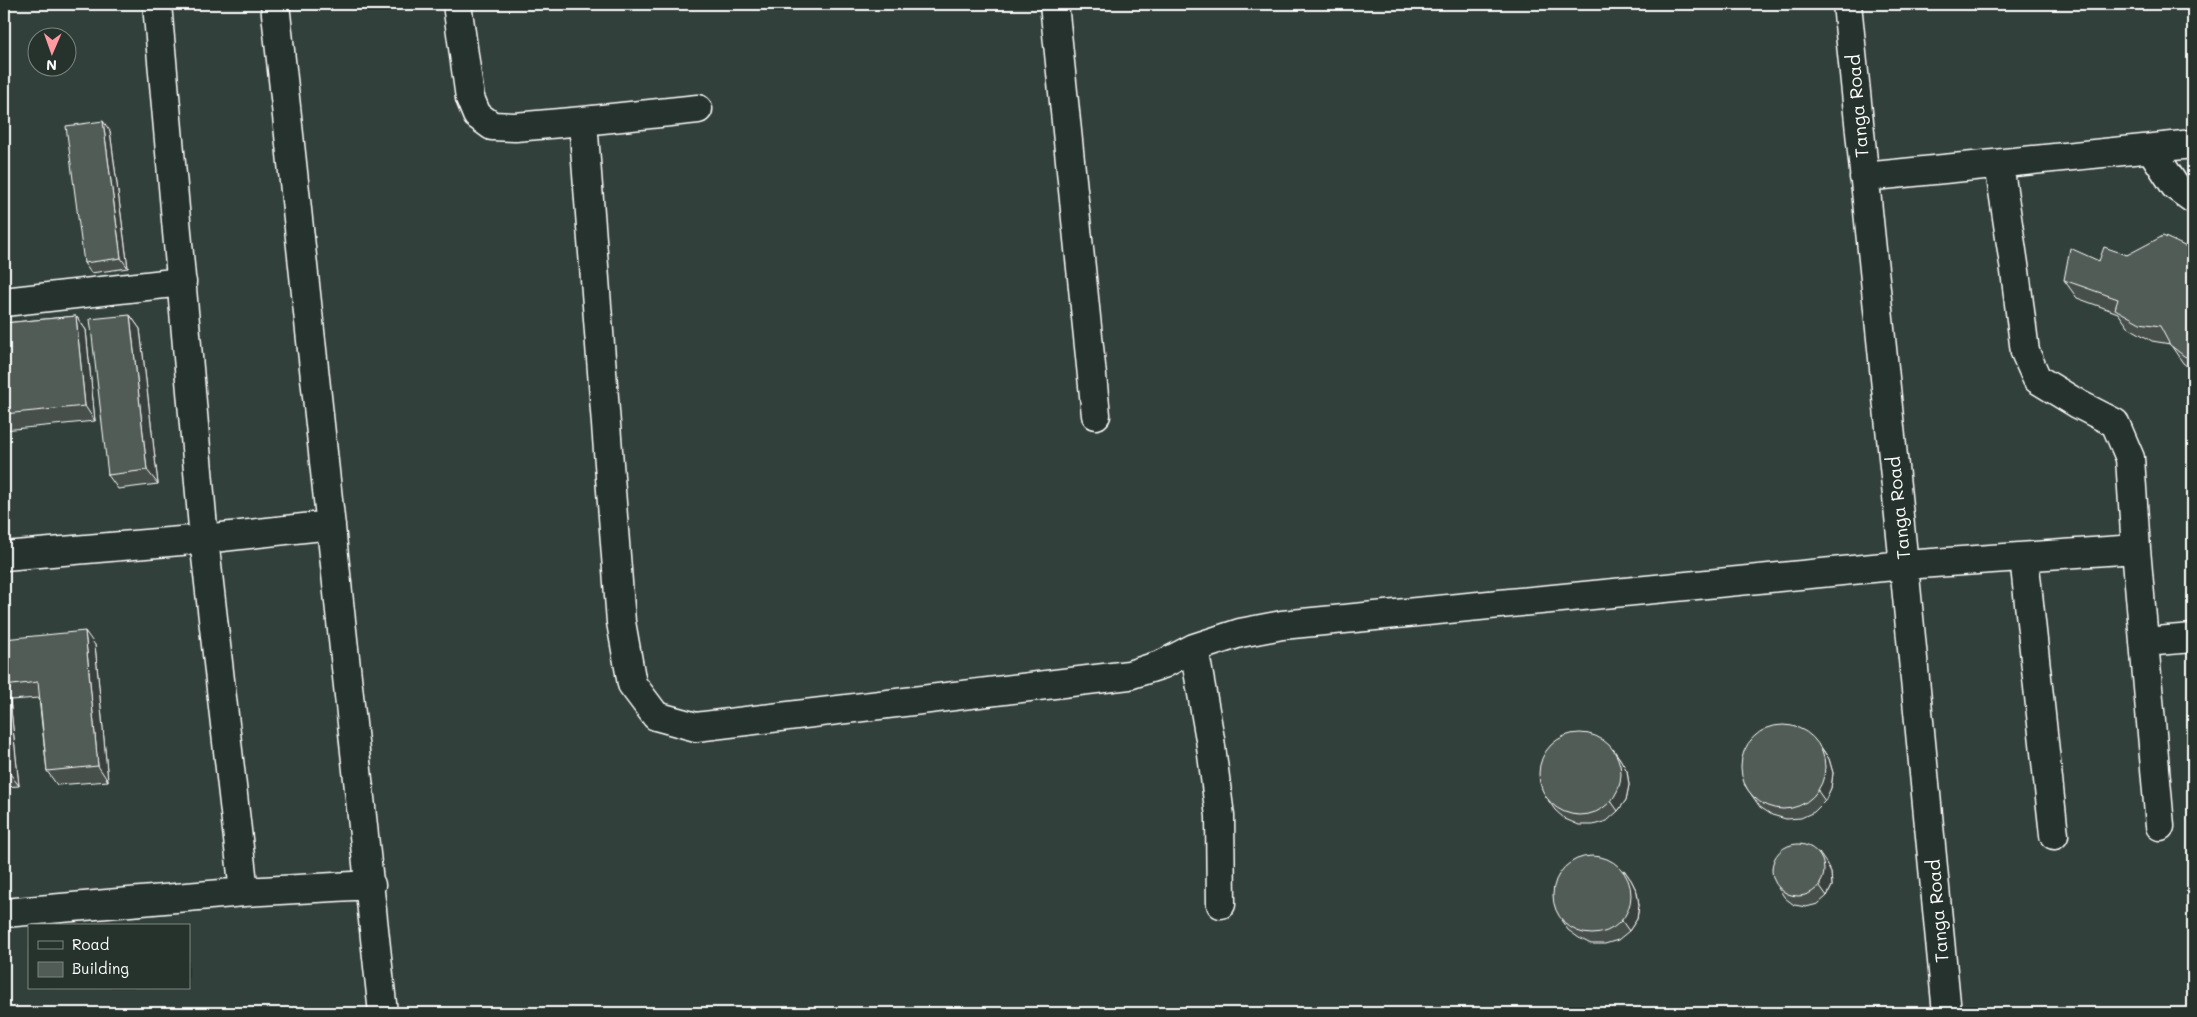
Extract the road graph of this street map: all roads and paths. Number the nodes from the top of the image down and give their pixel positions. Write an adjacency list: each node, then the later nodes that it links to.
1 (157, 4): 13 (lane)
2 (275, 4): 16 (lane)
3 (457, 4): 7 (lane)
4 (1054, 4): 15 (lane)
5 (1847, 4): 11 (lane, Tanga Road)
6 (698, 109): 7 (lane)
7 (583, 121): 24 (lane)
8 (2193, 144): 9 (lane)
9 (2151, 148): 10 (lane); 12 (lane)
10 (1999, 164): 11 (lane); 18 (lane)
11 (1864, 177): 21 (lane, Tanga Road)
12 (2193, 199)
13 (182, 282): 14 (lane); 17 (lane)
14 (4, 302)
15 (1096, 415)
16 (331, 525): 17 (lane); 27 (lane)
17 (204, 539): 19 (lane); 28 (lane)
18 (2136, 549): 20 (lane); 23 (lane)
19 (4, 556)
20 (2024, 557): 21 (lane); 26 (lane)
21 (1904, 565): 24 (lane); 32 (lane, Tanga Road)
22 (2193, 638): 23 (lane)
23 (2144, 642): 25 (lane)
24 (1194, 648): 29 (lane)
25 (2160, 826)
26 (2054, 834)
27 (371, 885): 28 (lane); 31 (lane)
28 (244, 892): 30 (lane)
29 (1221, 904)
30 (4, 913)
31 (383, 1013)
32 (1947, 1013)

